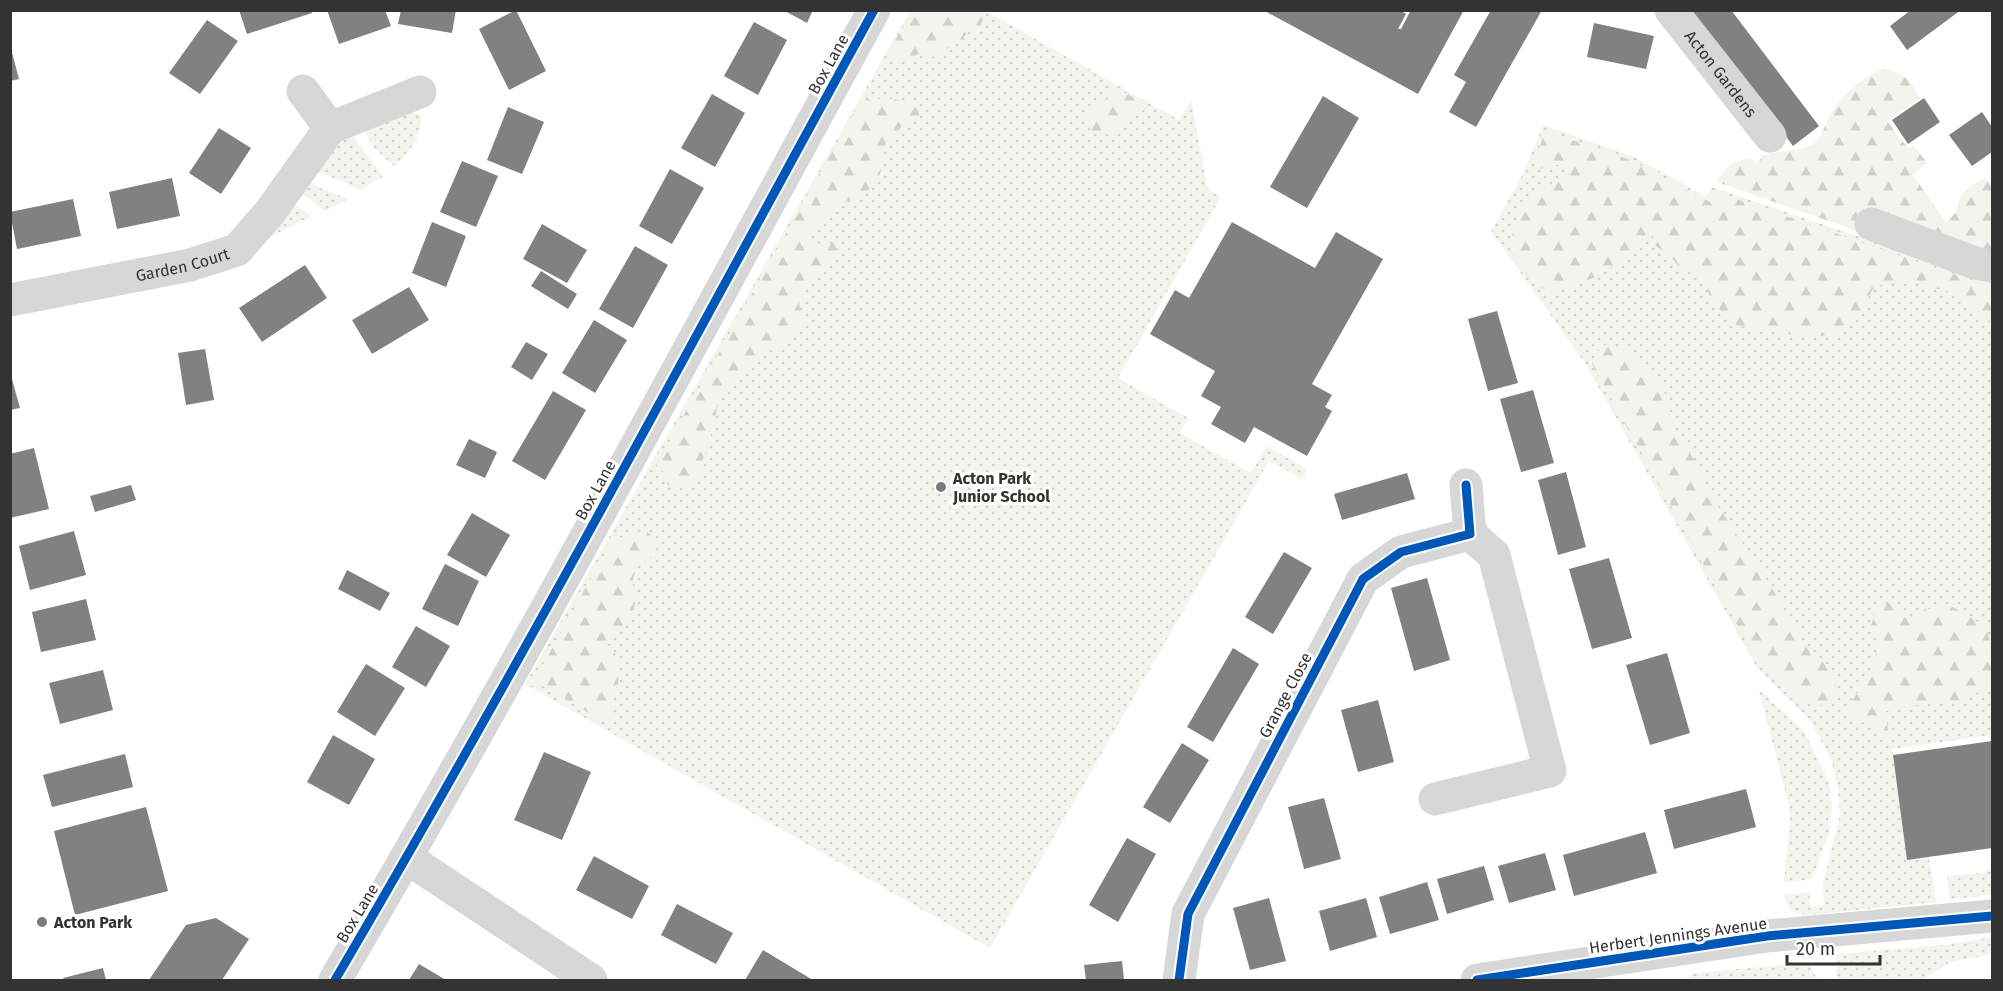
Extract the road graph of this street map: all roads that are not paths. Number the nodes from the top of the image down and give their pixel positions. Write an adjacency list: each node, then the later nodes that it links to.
1 (874, 10): 13 (street, Box Lane)
2 (1671, 10): 6 (street, Acton Gardens)
3 (303, 91): 5 (street)
4 (420, 92): 5 (street)
5 (330, 128): 9 (street, Garden Court)
6 (1770, 136)
7 (1871, 224): 8 (street)
8 (1992, 266)
9 (10, 300)
10 (1466, 485): 11 (street)
11 (1470, 534): 12 (street); 17 (street, Grange Close)
12 (1435, 799)
13 (407, 858): 15 (street, Box Lane); 16 (street)
14 (1992, 916): 18 (street, Herbert Jennings Avenue)
15 (335, 981)
16 (591, 981)
17 (1179, 981)
18 (1476, 981)

